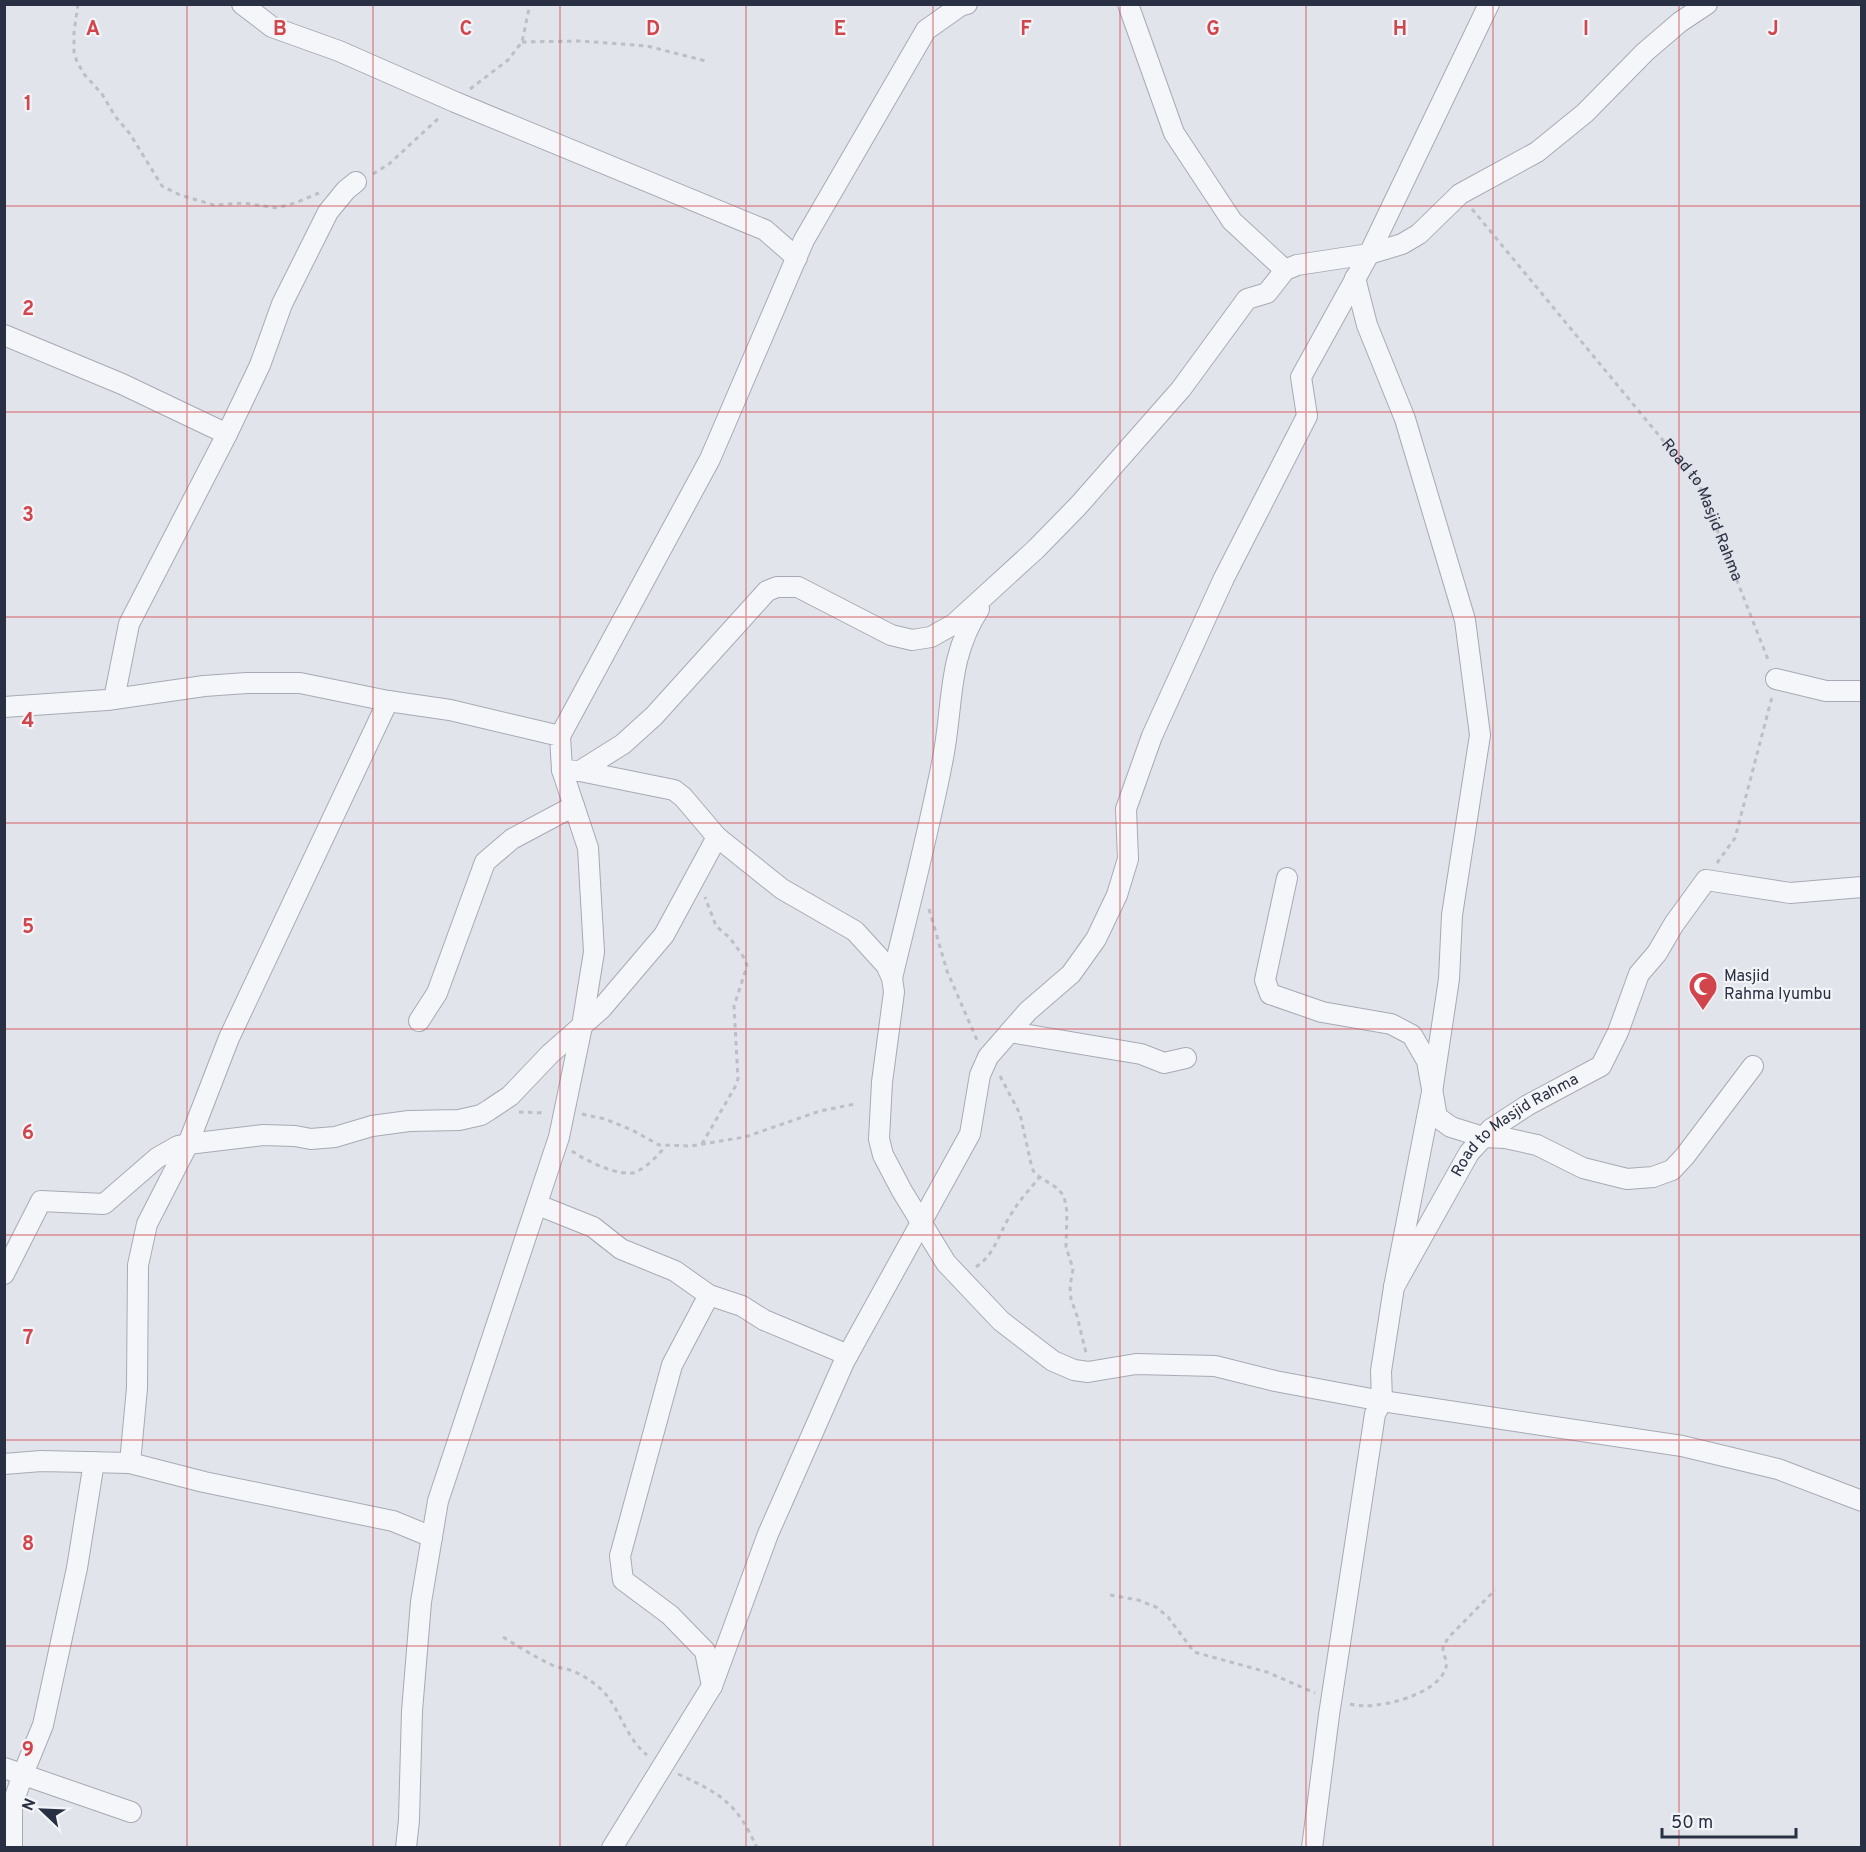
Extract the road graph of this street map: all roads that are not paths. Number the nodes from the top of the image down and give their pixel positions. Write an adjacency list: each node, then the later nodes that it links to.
1 (242, 4): 8 (street)
2 (967, 4): 8 (street)
3 (1128, 4): 9 (street)
4 (1489, 4): 7 (street)
5 (1707, 4): 7 (street)
6 (356, 182): 12 (street)
7 (1369, 254): 9 (street); 10 (street)
8 (797, 258): 19 (street)
9 (1285, 270): 13 (street)
10 (1355, 278): 28 (street); 31 (street)
11 (4, 335): 12 (street)
12 (227, 434): 16 (street)
13 (990, 592): 20 (street); 25 (street)
14 (1776, 679): 15 (street)
15 (1862, 691)
16 (114, 699): 17 (street); 18 (street)
17 (388, 701): 19 (street); 33 (street)
18 (4, 707)
19 (560, 736): 20 (street)
20 (571, 771): 21 (street); 22 (street)
21 (574, 806): 26 (street); 27 (street)
22 (717, 837): 25 (street); 27 (street)
23 (1287, 878): 31 (street)
24 (1862, 887): 32 (street, Road to Masjid Rahma)
25 (892, 978): 35 (street)
26 (419, 1021)
27 (582, 1026): 33 (street); 34 (street)
28 (1010, 1032): 29 (street); 35 (street)
29 (1186, 1058)
30 (1753, 1065): 32 (street)
31 (1432, 1092): 32 (street); 37 (street)
32 (1483, 1137): 37 (street, Road to Masjid Rahma)
33 (188, 1144): 36 (street); 43 (street)
34 (538, 1205): 38 (street); 45 (street)
35 (921, 1223): 39 (street); 40 (street)
36 (4, 1274)
37 (1394, 1287): 40 (street, Road to Masjid Rahma)
38 (709, 1295): 39 (street); 46 (street)
39 (848, 1355): 46 (street)
40 (1383, 1401): 44 (street); 52 (street)
41 (94, 1462): 42 (street); 43 (street); 47 (street)
42 (4, 1464)
43 (130, 1464): 45 (street)
44 (1862, 1501)
45 (432, 1538): 50 (street)
46 (712, 1686): 51 (street)
47 (14, 1771): 48 (street); 49 (street)
48 (131, 1812)
49 (12, 1848)
50 (406, 1848)
51 (612, 1848)
52 (1312, 1848)

